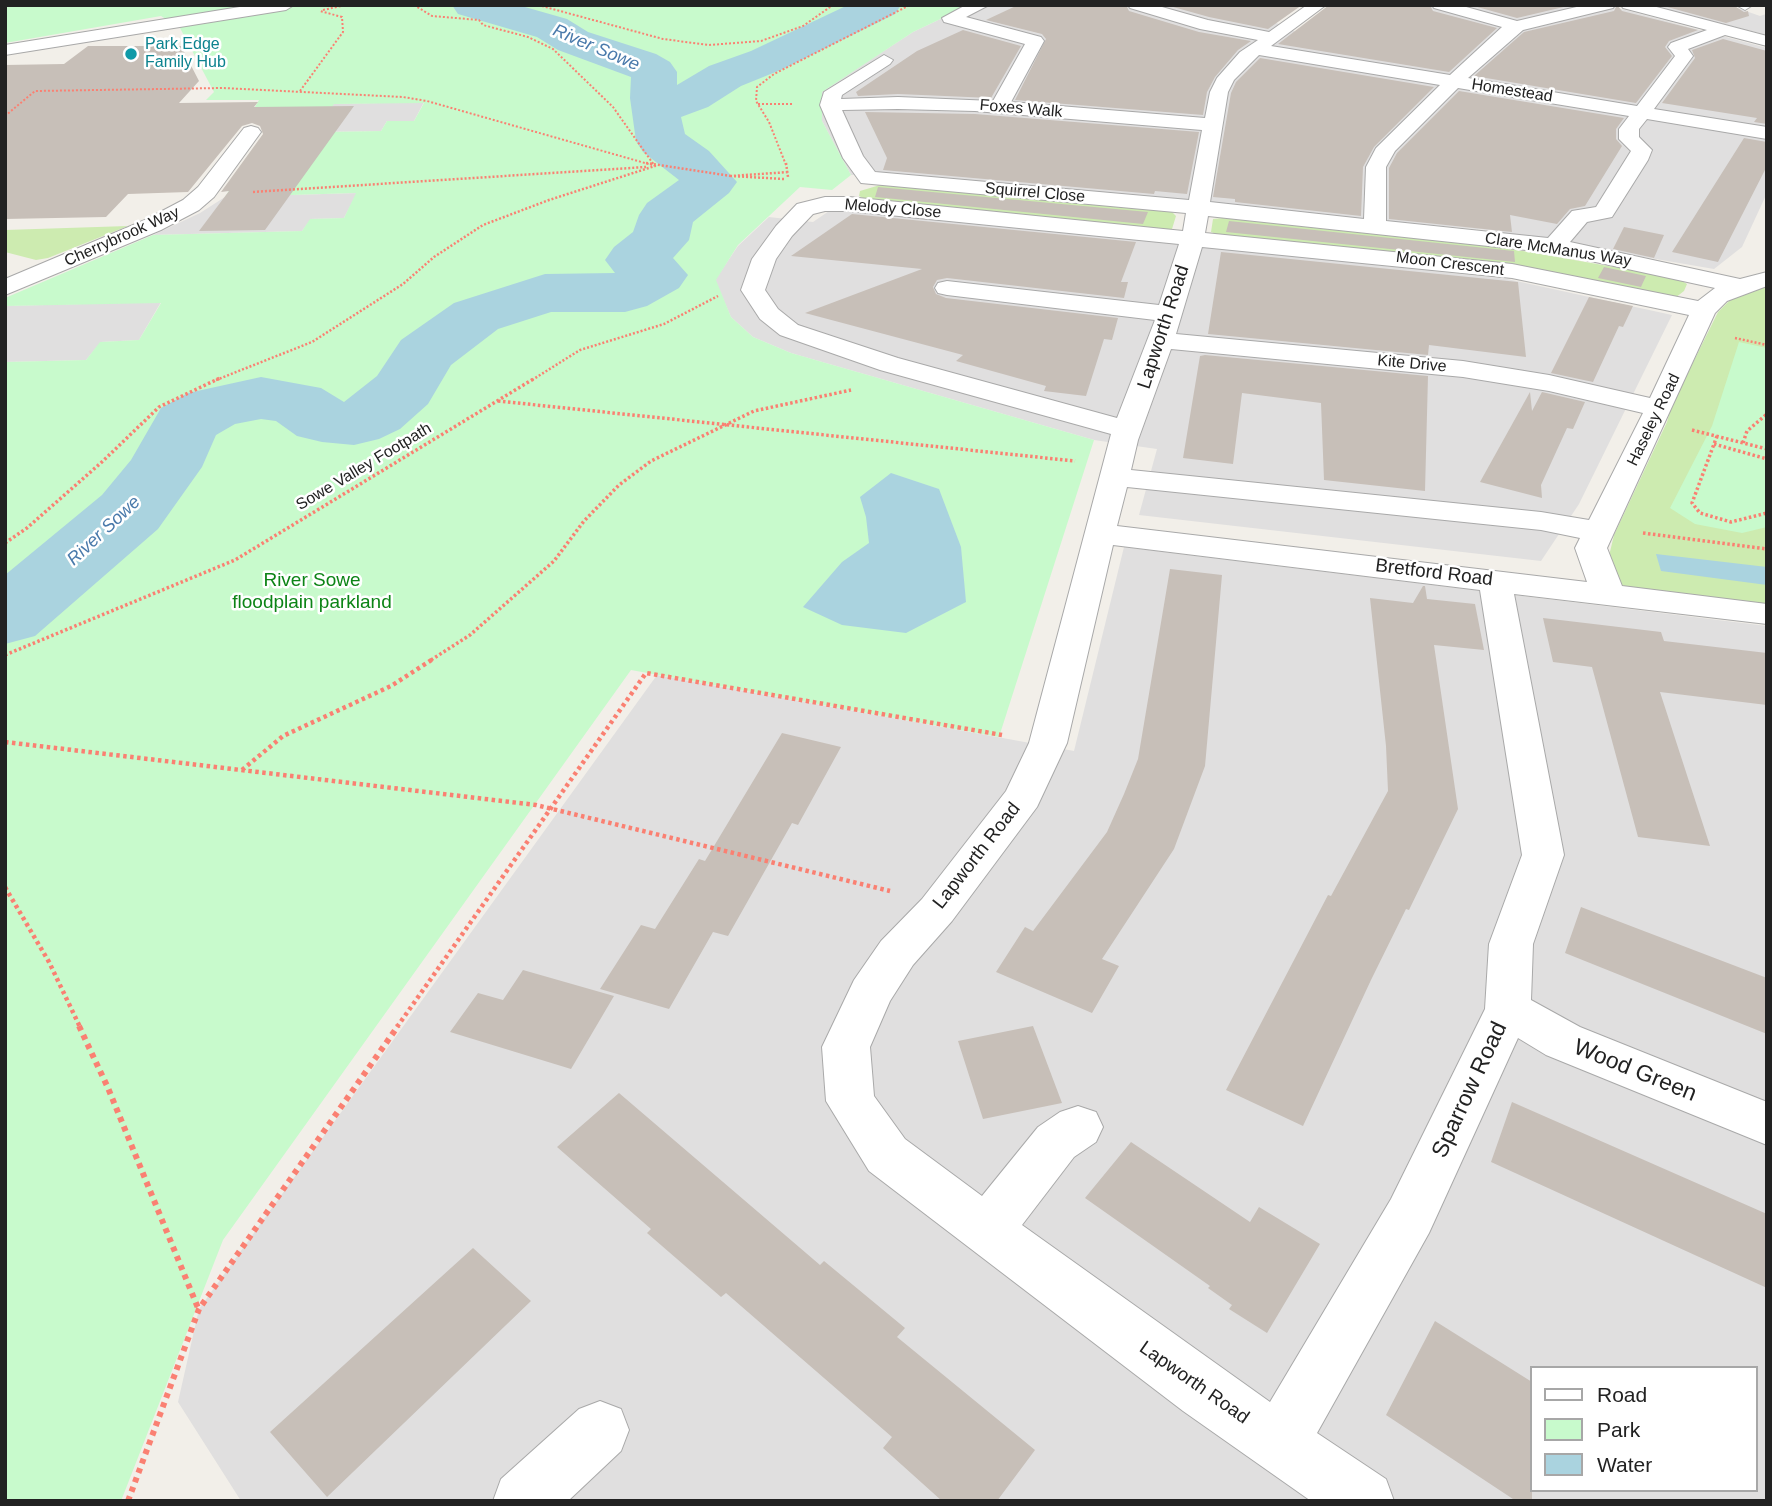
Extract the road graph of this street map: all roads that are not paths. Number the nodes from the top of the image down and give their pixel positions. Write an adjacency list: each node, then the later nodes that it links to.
1 (286, 5): 12 (street)
2 (981, 5): 16 (street)
3 (1136, 5): 11 (street, Homestead)
4 (1318, 5): 11 (street, Lapworth Road)
5 (1440, 5): 8 (street)
6 (1607, 5): 8 (street)
7 (1629, 5): 9 (street)
8 (1517, 26): 14 (street)
9 (1726, 29): 10 (street); 17 (street)
10 (1767, 41)
11 (1264, 43): 14 (street, Homestead); 18 (street, Lapworth Road)
12 (5, 50)
13 (884, 60): 15 (street)
14 (1454, 81): 17 (street, Homestead); 24 (street)
15 (830, 105): 16 (street, Foxes Walk); 21 (street)
16 (999, 107): 18 (street, Foxes Walk)
17 (1642, 112): 20 (street, Homestead); 25 (street)
18 (1212, 125): 23 (street, Lapworth Road)
19 (251, 132): 27 (street, Cherrybrook Way)
20 (1767, 133)
21 (869, 178): 22 (street); 23 (street, Squirrel Close)
22 (849, 204): 23 (street, Melody Close); 34 (street, Melody Close)
23 (1196, 223): 24 (street, Clare McManus Way); 31 (street, Moon Crescent); 32 (street, Lapworth Road)
24 (1375, 226): 25 (street, Clare McManus Way)
25 (1554, 246): 28 (street, Clare McManus Way)
26 (5, 262): 27 (street, Cherrybrook Way)
27 (43, 272): 29 (street, Cherrybrook Way)
28 (1753, 283): 31 (street, Haseley Road)
29 (5, 288)
30 (947, 288): 32 (street, Kite Drive)
31 (1704, 310): 33 (street, Haseley Road)
32 (1165, 327): 33 (street, Kite Drive); 34 (street, Lapworth Road)
33 (1656, 414): 35 (street, Haseley Road)
34 (1120, 457): 35 (street); 36 (street, Lapworth Road)
35 (1602, 527): 38 (street, Haseley Road)
36 (1100, 534): 37 (street, Bretford Road); 43 (street, Lapworth Road)
37 (1495, 580): 38 (street, Bretford Road); 40 (street, Sparrow Road)
38 (1608, 594): 39 (street, Bretford Road)
39 (1767, 614)
40 (1508, 1009): 41 (street, Wood Green); 45 (street, Sparrow Road)
41 (1767, 1124)
42 (1077, 1127): 43 (street)
43 (986, 1231): 45 (street, Lapworth Road)
44 (600, 1430): 46 (street)
45 (1279, 1443): 47 (street, Lapworth Road)
46 (523, 1501)
47 (1364, 1501)

